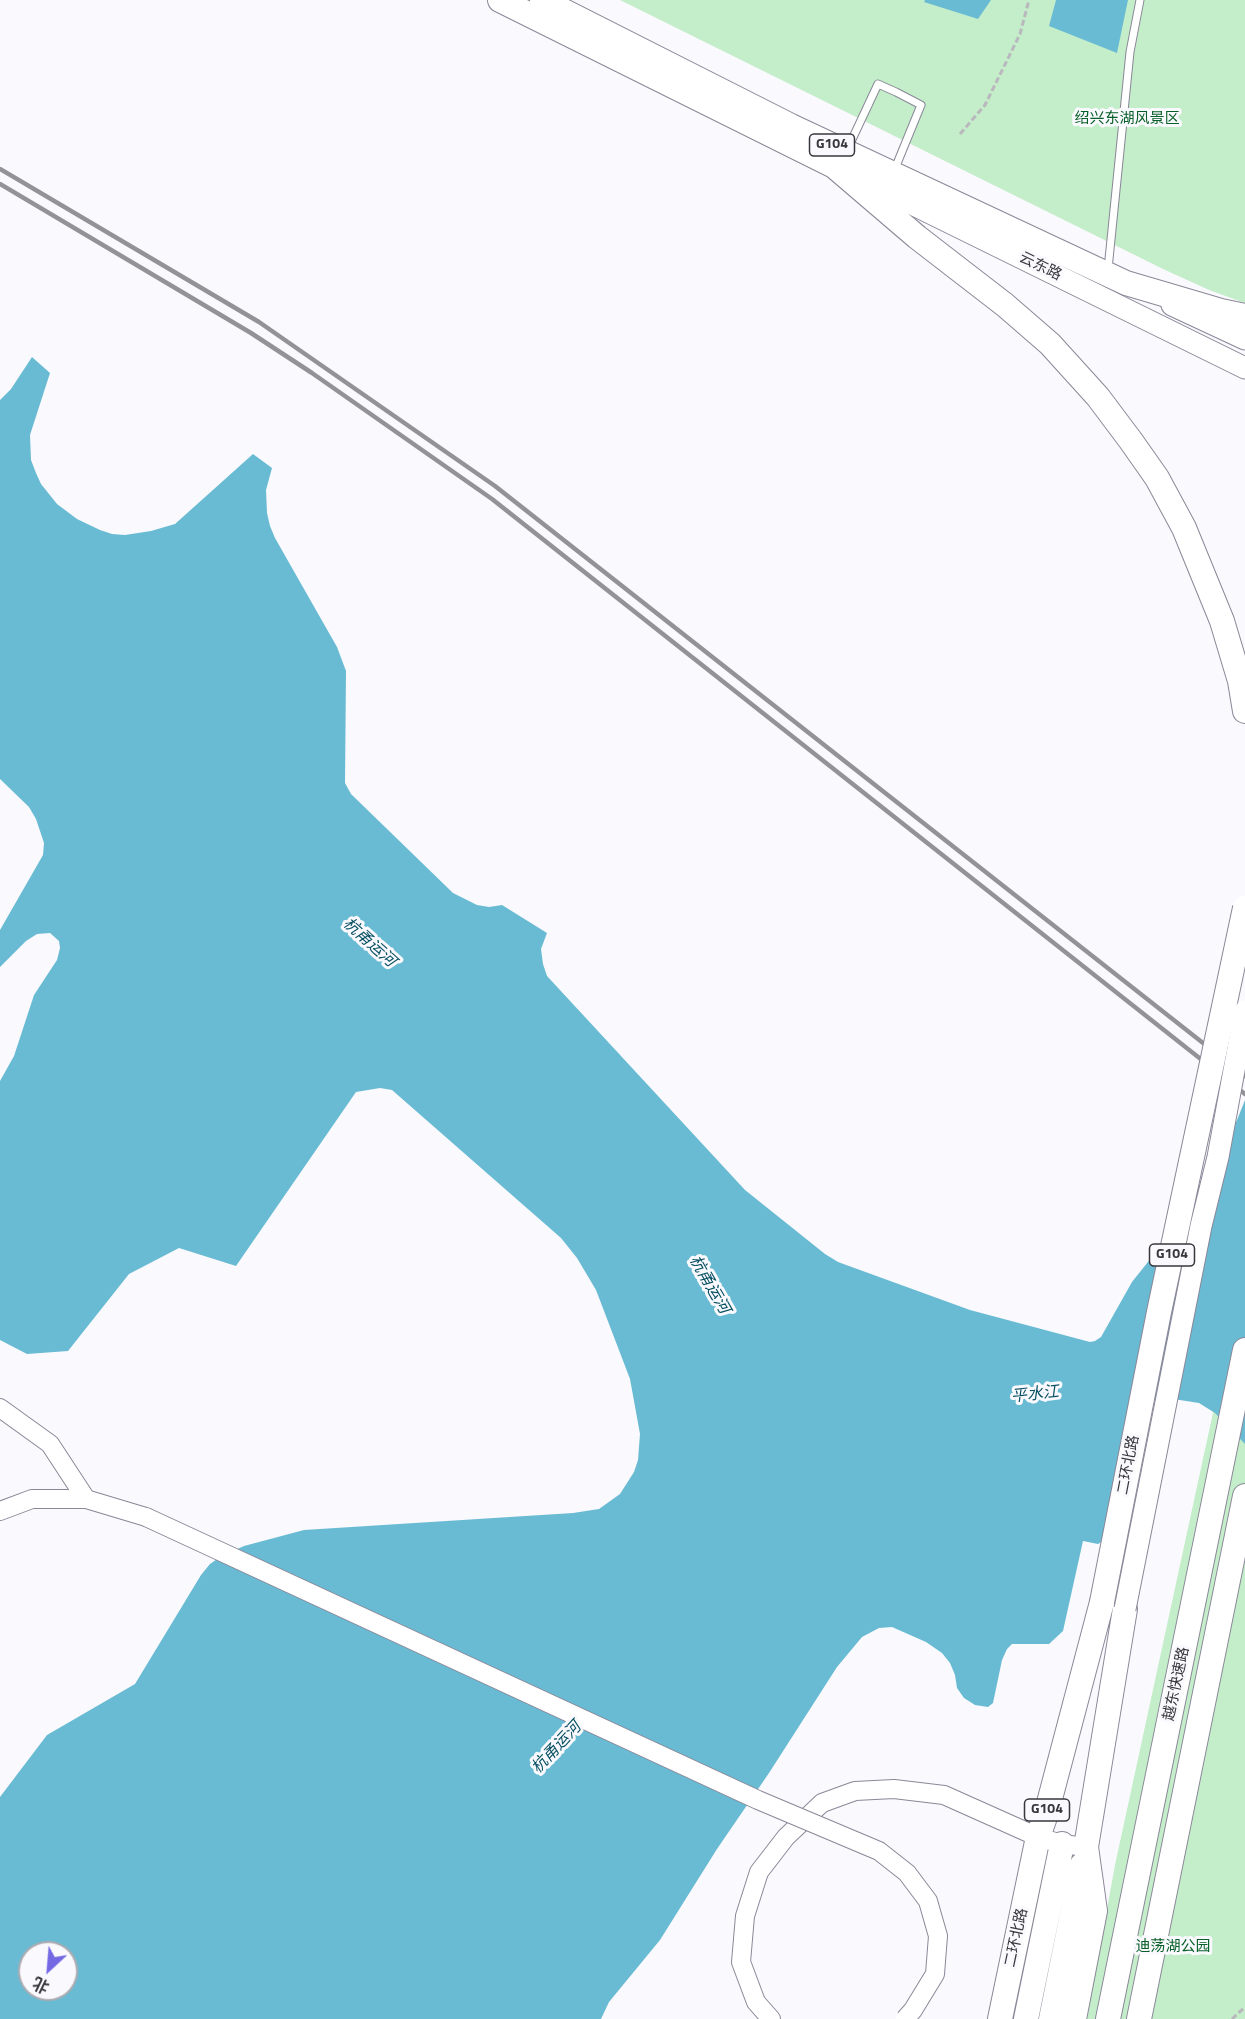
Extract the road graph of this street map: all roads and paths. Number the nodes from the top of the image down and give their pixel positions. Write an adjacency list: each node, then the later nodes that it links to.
1 (500, 0): 6 (highway, G104)
2 (542, 0): 6 (highway, G104)
3 (1029, 0): 5 (path)
4 (1140, 0): 8 (lane)
5 (960, 134)
6 (841, 159): 7 (highway, G104); 7 (lane); 11 (main road, 云东路); 12 (highway)
7 (893, 173): 8 (highway, G104)
8 (1117, 279): 9 (highway); 10 (main road, G104)
9 (1245, 316)
10 (1245, 339)
11 (1245, 368)
12 (1245, 711)
13 (1245, 908): 21 (highway, 二环北路 / G104, bridge)
14 (1245, 1011): 20 (main road, 二环北路 / G104, bridge)
15 (1245, 1350): 31 (highway, 越东快速路)
16 (0, 1408): 18 (street)
17 (1245, 1496): 32 (highway, 越东快速路)
18 (86, 1499): 19 (street); 26 (street, bridge)
19 (0, 1511)
20 (1125, 1609): 23 (highway, 二环北路 / G104)
21 (1038, 1837): 22 (street); 25 (street); 27 (highway, 二环北路 / G104)
22 (1062, 1844): 23 (street); 28 (highway)
23 (1086, 1847): 29 (highway); 30 (highway, 二环北路 / G104)
24 (1245, 2007): 33 (path)
25 (771, 2019)
26 (905, 2019)
27 (1000, 2019)
28 (1026, 2019)
29 (1052, 2019)
30 (1074, 2019)
31 (1108, 2019)
32 (1139, 2019)
33 (1232, 2019)

